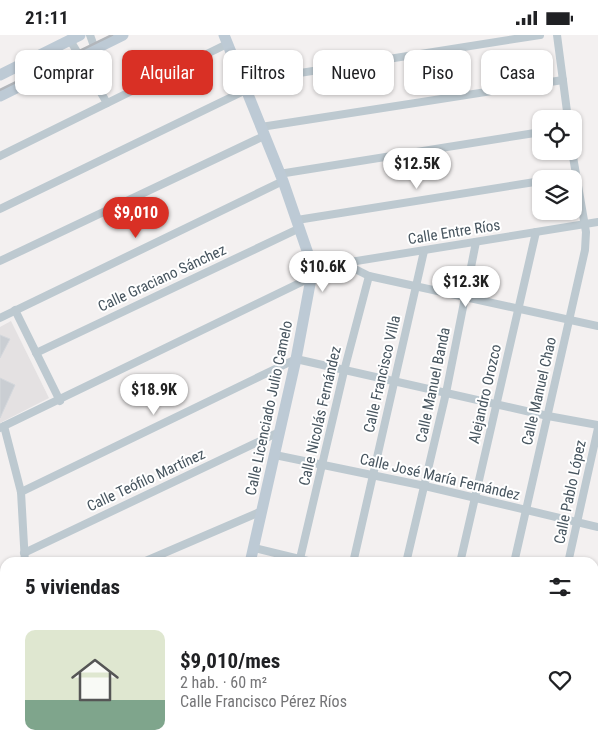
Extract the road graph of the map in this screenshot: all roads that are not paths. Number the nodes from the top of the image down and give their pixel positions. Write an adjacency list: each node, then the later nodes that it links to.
1 (90, 35): 7 (street)
2 (123, 35): 7 (street)
3 (540, 35): 10 (street)
4 (557, 35): 11 (street)
5 (75, 37): 8 (street); 9 (street)
6 (226, 39): 17 (street)
7 (95, 49)
8 (78, 50)
9 (0, 75)
10 (303, 76)
11 (563, 80): 18 (street); 19 (street)
12 (15, 88): 16 (street)
13 (102, 95): 17 (street)
14 (226, 95): 24 (street)
15 (248, 95): 19 (street, Calle Licenciado Julio Camelo)
16 (0, 96)
17 (107, 103): 21 (street)
18 (567, 110)
19 (262, 131): 22 (street, Calle Licenciado Julio Camelo); 32 (street)
20 (532, 134): 22 (street)
21 (0, 156)
22 (281, 178): 27 (street, Calle Licenciado Julio Camelo); 39 (street)
23 (532, 183): 27 (street, Calle Graciano Sánchez)
24 (0, 209)
25 (582, 209): 28 (street, Calle Manuel Chao)
26 (598, 222): 28 (street, Calle Entre Ríos)
27 (298, 224): 34 (street, Calle Licenciado Julio Camelo); 43 (street, Calle Graciano Sánchez)
28 (585, 225): 29 (street, Calle Entre Ríos); 41 (street, Calle Manuel Chao)
29 (536, 232): 30 (street, Calle Entre Ríos); 38 (street, Alejandro Orozco)
30 (476, 242): 31 (street, Calle Entre Ríos); 37 (street, Calle Manuel Banda)
31 (424, 251): 33 (street, Calle Entre Ríos); 36 (street, Calle Francisco Villa)
32 (0, 261)
33 (345, 264): 34 (street, Calle Entre Ríos); 35 (street)
34 (313, 272): 44 (street, Calle Licenciado Julio Camelo); 48 (street, Calle Entre Ríos)
35 (369, 276): 36 (street); 45 (street, Calle Nicolás Fernández)
36 (416, 286): 37 (street); 46 (street, Calle Francisco Villa)
37 (465, 296): 38 (street); 47 (street, Calle Manuel Banda)
38 (519, 308): 41 (street); 49 (street, Alejandro Orozco)
39 (15, 310): 40 (street); 43 (street)
40 (0, 318)
41 (569, 319): 42 (street); 50 (street, Calle Manuel Chao)
42 (598, 326)
43 (36, 353): 48 (street)
44 (296, 359): 45 (street); 53 (street, Calle Licenciado Julio Camelo); 58 (street)
45 (344, 371): 46 (street); 55 (street, Calle Nicolás Fernández)
46 (395, 382): 47 (street); 56 (street, Calle Francisco Villa)
47 (446, 393): 49 (street); 57 (street, Calle Manuel Banda)
48 (60, 401): 51 (street, Calle Entre Ríos)
49 (498, 403): 50 (street); 59 (street, Alejandro Orozco)
50 (548, 416): 52 (street); 61 (street, Calle Manuel Chao)
51 (2, 427): 58 (street)
52 (598, 427): 62 (street, Calle Pablo López)
53 (279, 432): 54 (street, Calle Licenciado Julio Camelo); 65 (street, Calle Teófilo Martínez)
54 (275, 455): 55 (street, Calle José María Fernández); 60 (street, Calle Licenciado Julio Camelo)
55 (322, 465): 56 (street, Calle José María Fernández); 70 (street, Calle Nicolás Fernández)
56 (372, 475): 57 (street, Calle José María Fernández); 71 (street, Calle Francisco Villa)
57 (425, 486): 59 (street, Calle José María Fernández); 72 (street, Calle Manuel Banda)
58 (21, 492): 65 (street)
59 (474, 499): 61 (street, Calle José María Fernández); 73 (street, Alejandro Orozco)
60 (262, 511): 64 (street, Calle Licenciado Julio Camelo); 67 (street)
61 (526, 511): 62 (street, Calle José María Fernández); 74 (street, Calle Manuel Chao)
62 (578, 523): 63 (street, Calle José María Fernández); 75 (street, Calle Pablo López)
63 (598, 527)
64 (254, 549): 68 (street, Calle Licenciado Julio Camelo); 69 (street)
65 (24, 553): 66 (street)
66 (24, 557)
67 (155, 557)
68 (252, 557)
69 (285, 557)
70 (301, 557)
71 (354, 557)
72 (407, 557)
73 (461, 557)
74 (515, 557)
75 (570, 557)

